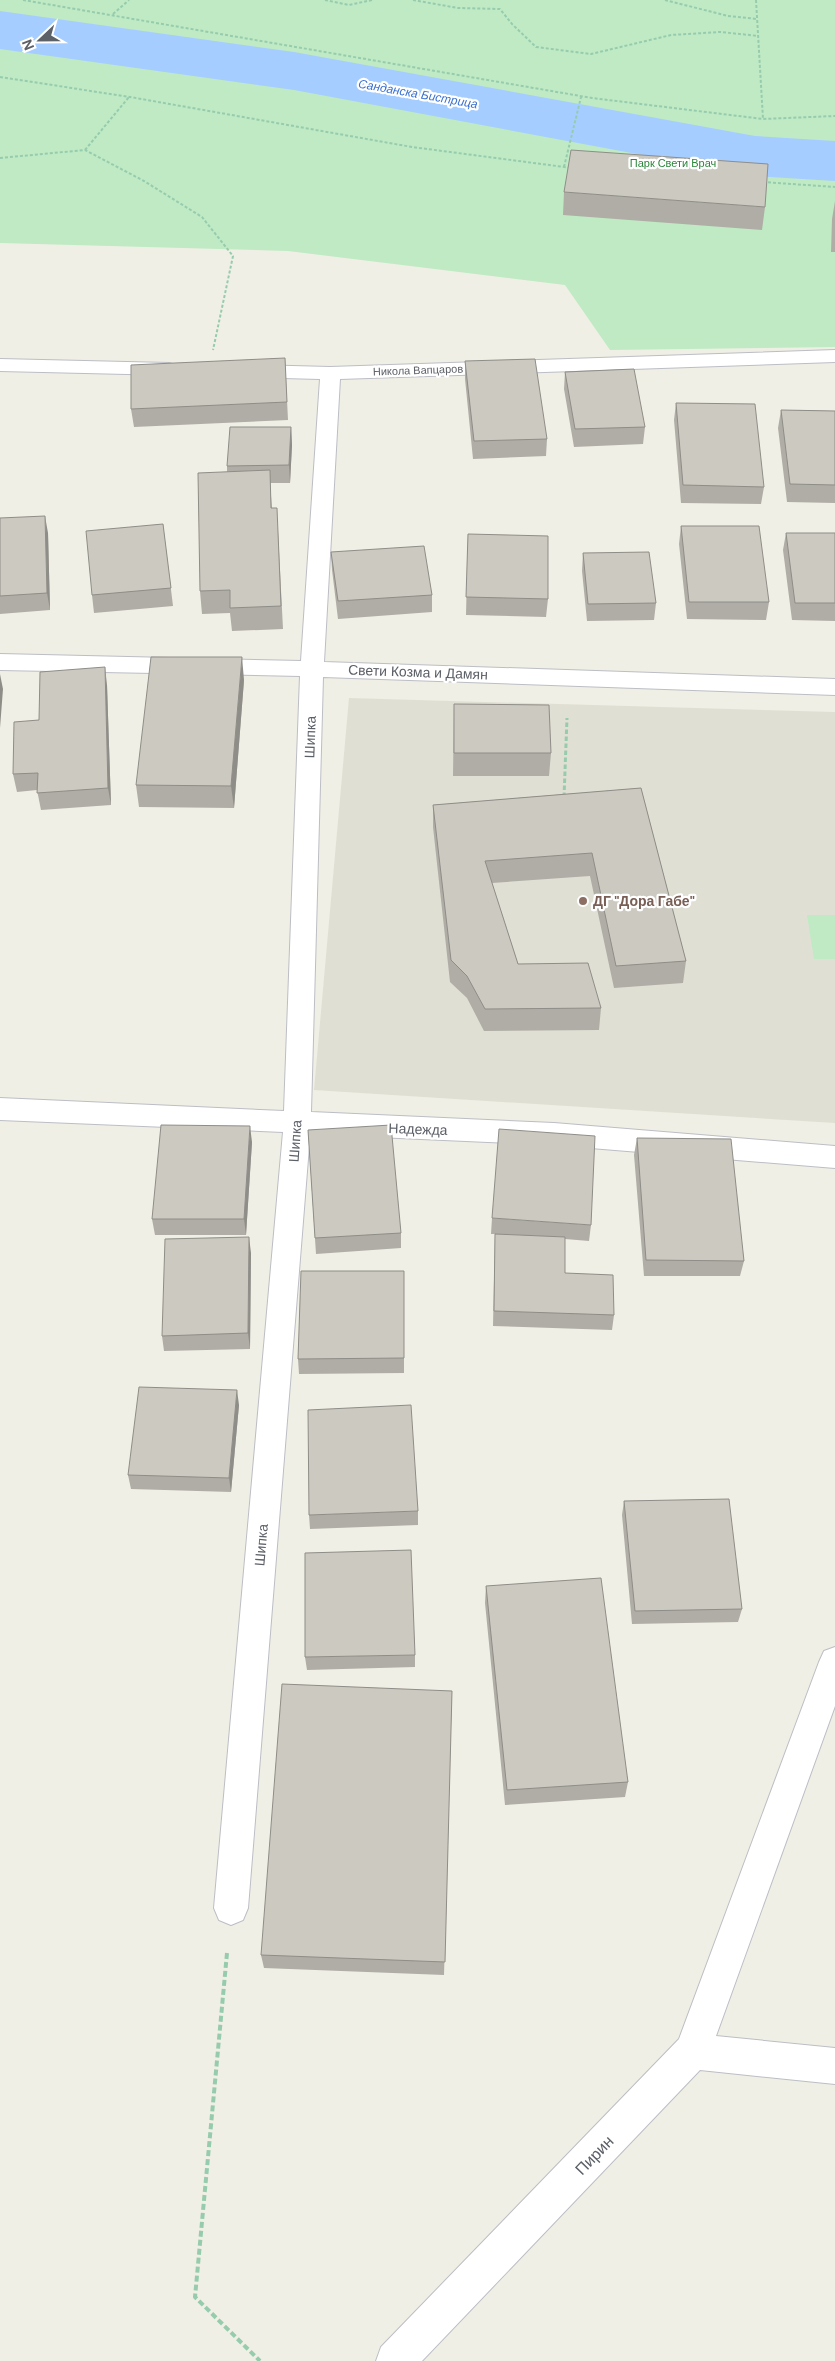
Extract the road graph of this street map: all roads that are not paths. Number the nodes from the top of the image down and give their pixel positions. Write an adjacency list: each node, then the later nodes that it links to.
1 (835, 356): 5 (street, Никола Вапцаров)
2 (0, 365): 3 (street)
3 (188, 370)
4 (208, 370): 5 (street, Никола Вапцаров)
5 (330, 373): 7 (street, Шипка)
6 (0, 662): 7 (street, Свети Козма и Дамян)
7 (312, 669): 8 (street, Свети Козма и Дамян); 10 (street, Шипка)
8 (835, 687)
9 (0, 1109): 10 (street, Надежда)
10 (297, 1124): 11 (street, Надежда); 13 (street, Шипка)
11 (835, 1158)
12 (835, 1662): 14 (street)
13 (231, 1908)
14 (693, 2051): 15 (street); 16 (street, Пирин)
15 (835, 2066)
16 (395, 2361)

